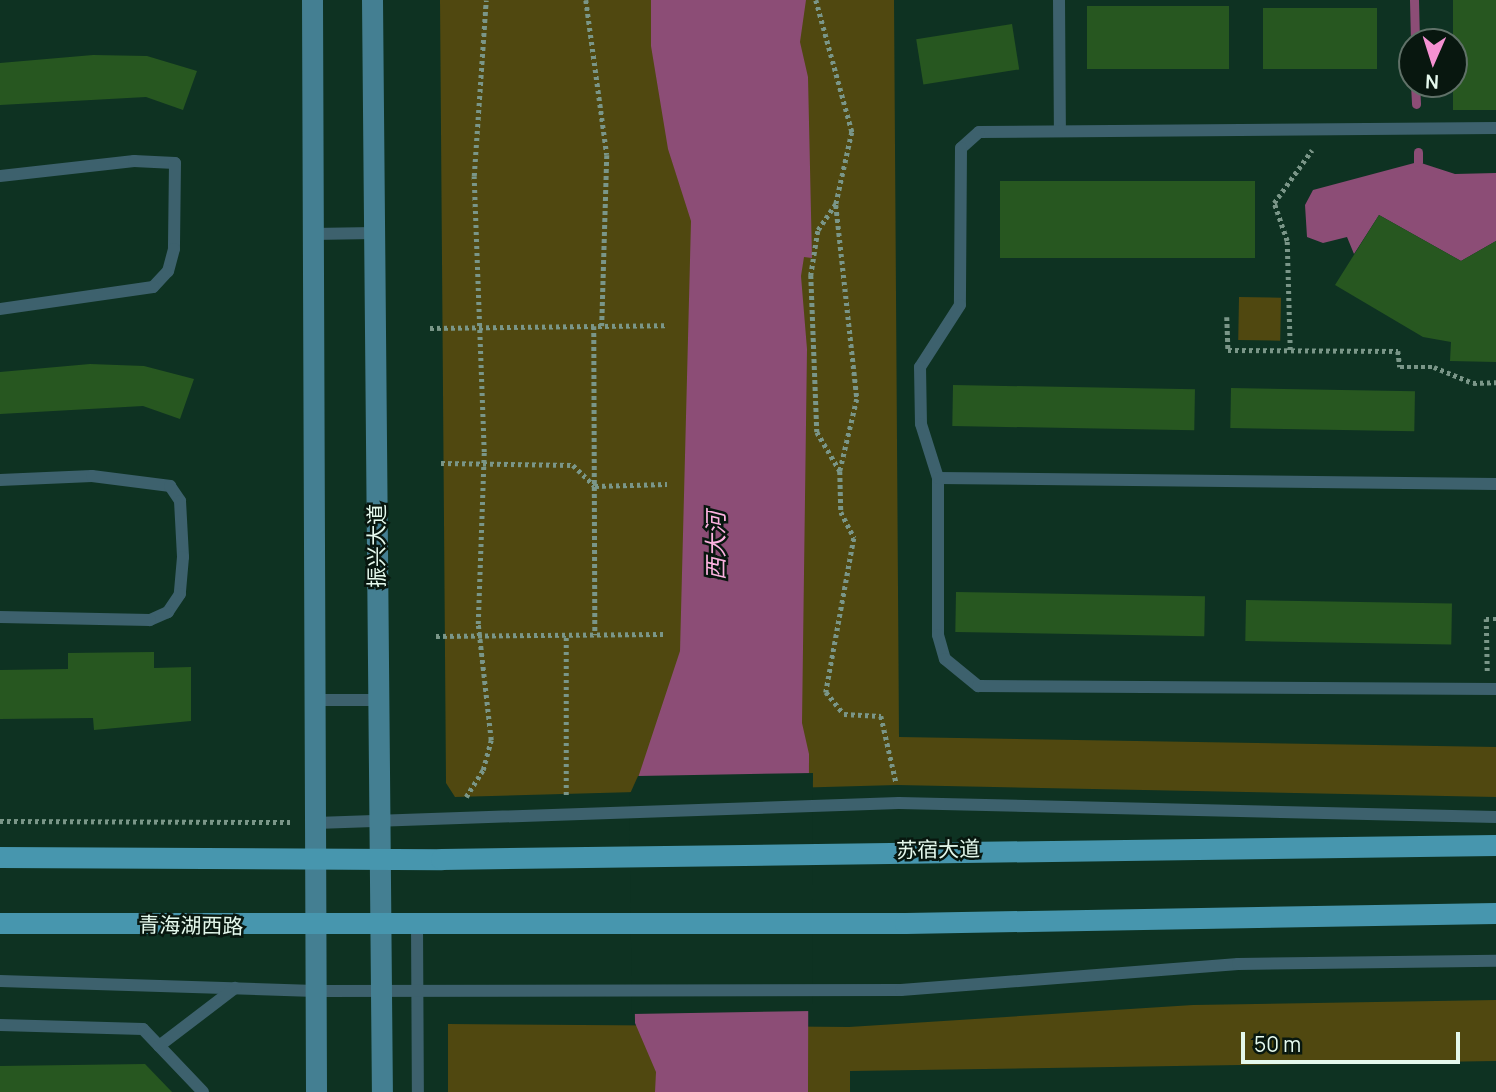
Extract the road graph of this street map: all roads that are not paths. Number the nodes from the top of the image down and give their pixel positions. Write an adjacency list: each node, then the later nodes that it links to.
1 (312, 0): 8 (main road)
2 (372, 0): 7 (main road, 振兴大道)
3 (1059, 0): 5 (lane)
4 (1496, 128): 5 (lane)
5 (1060, 129): 10 (lane)
6 (0, 176): 9 (lane)
7 (374, 233): 8 (lane); 16 (main road, 振兴大道)
8 (313, 234): 15 (main road)
9 (0, 309)
10 (938, 478): 12 (lane); 14 (lane)
11 (0, 481): 13 (lane)
12 (1496, 484)
13 (0, 617)
14 (1492, 689)
15 (315, 700): 16 (lane); 19 (main road)
16 (378, 700): 18 (main road, 振兴大道)
17 (1496, 817): 18 (lane)
18 (379, 820): 19 (lane); 23 (main road, 振兴大道)
19 (316, 822): 21 (main road)
20 (1496, 845): 23 (main road, 苏宿大道)
21 (316, 856): 22 (main road); 23 (main road); 28 (main road)
22 (0, 857)
23 (379, 858): 27 (main road, 振兴大道)
24 (1496, 913): 26 (main road)
25 (0, 923): 28 (main road, 青海湖西路)
26 (416, 925): 27 (main road); 34 (lane)
27 (381, 926): 28 (main road, 青海湖西路); 33 (main road, 振兴大道)
28 (315, 927): 32 (main road)
29 (1496, 961): 34 (lane)
30 (0, 981): 31 (lane)
31 (236, 988): 32 (lane); 36 (lane)
32 (315, 990): 33 (lane); 38 (main road)
33 (382, 990): 34 (lane); 39 (main road, 振兴大道)
34 (417, 990): 40 (lane)
35 (0, 1026): 36 (lane)
36 (159, 1046): 37 (lane)
37 (203, 1092)
38 (316, 1092)
39 (382, 1092)
40 (418, 1092)

